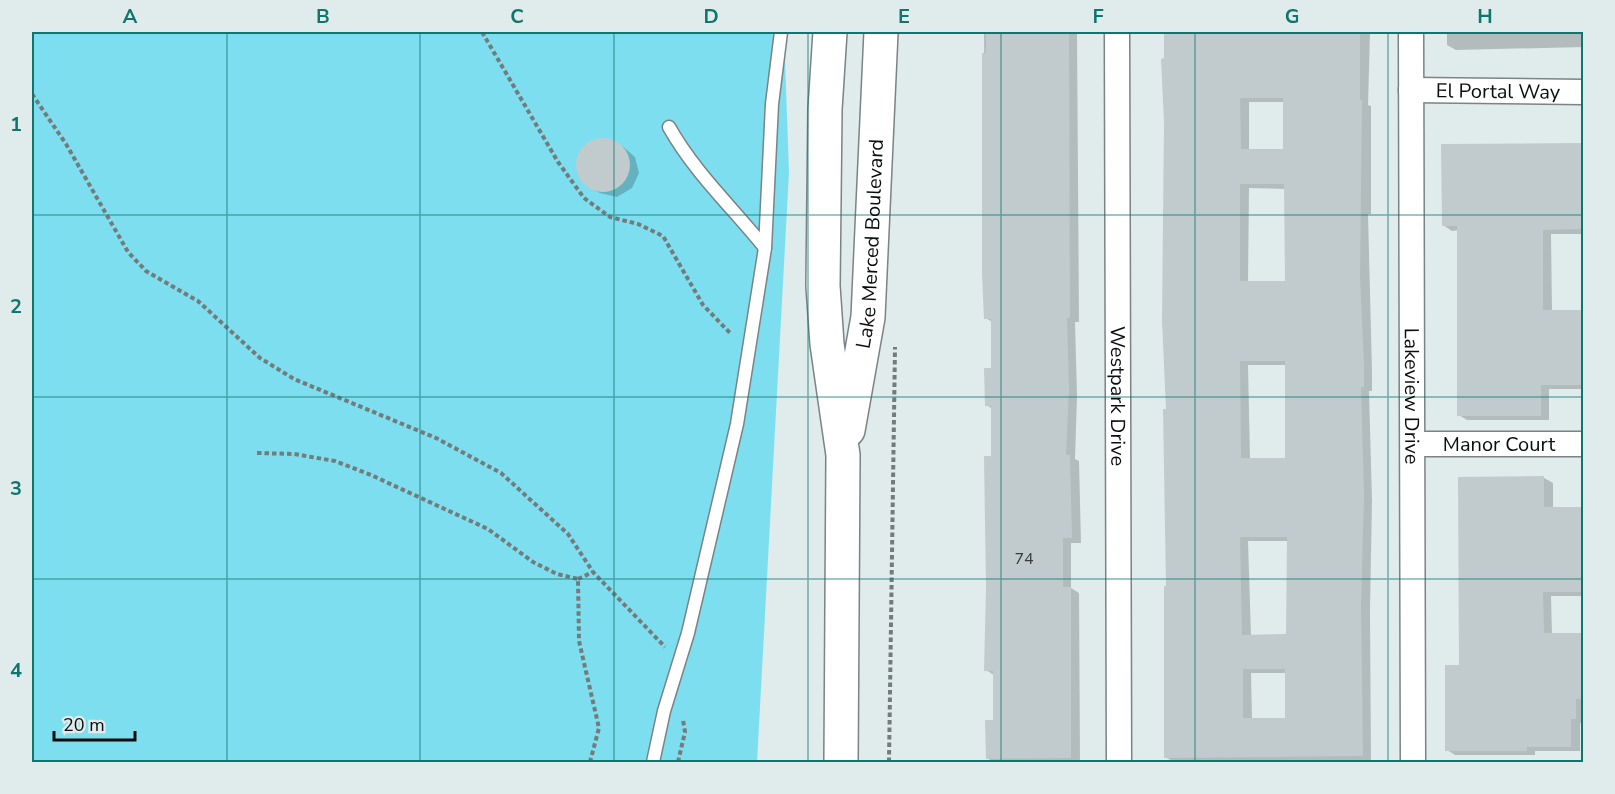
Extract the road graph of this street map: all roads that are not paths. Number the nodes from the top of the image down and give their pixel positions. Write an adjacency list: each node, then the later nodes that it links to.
1 (781, 32): 9 (lane)
2 (830, 32): 12 (main road, Lake Merced Boulevard)
3 (881, 32): 12 (main road, Lake Merced Boulevard)
4 (1117, 32): 15 (street, Westpark Drive)
5 (1411, 32): 6 (street, Lakeview Drive)
6 (1411, 90): 7 (street, El Portal Way); 10 (street, Lakeview Drive)
7 (1584, 92)
8 (669, 127): 9 (lane)
9 (765, 248): 13 (lane)
10 (1413, 444): 11 (street, Manor Court); 16 (street, Lakeview Drive)
11 (1584, 444)
12 (843, 455): 14 (main road, Lake Merced Boulevard)
13 (653, 762)
14 (841, 762)
15 (1119, 762)
16 (1413, 762)

